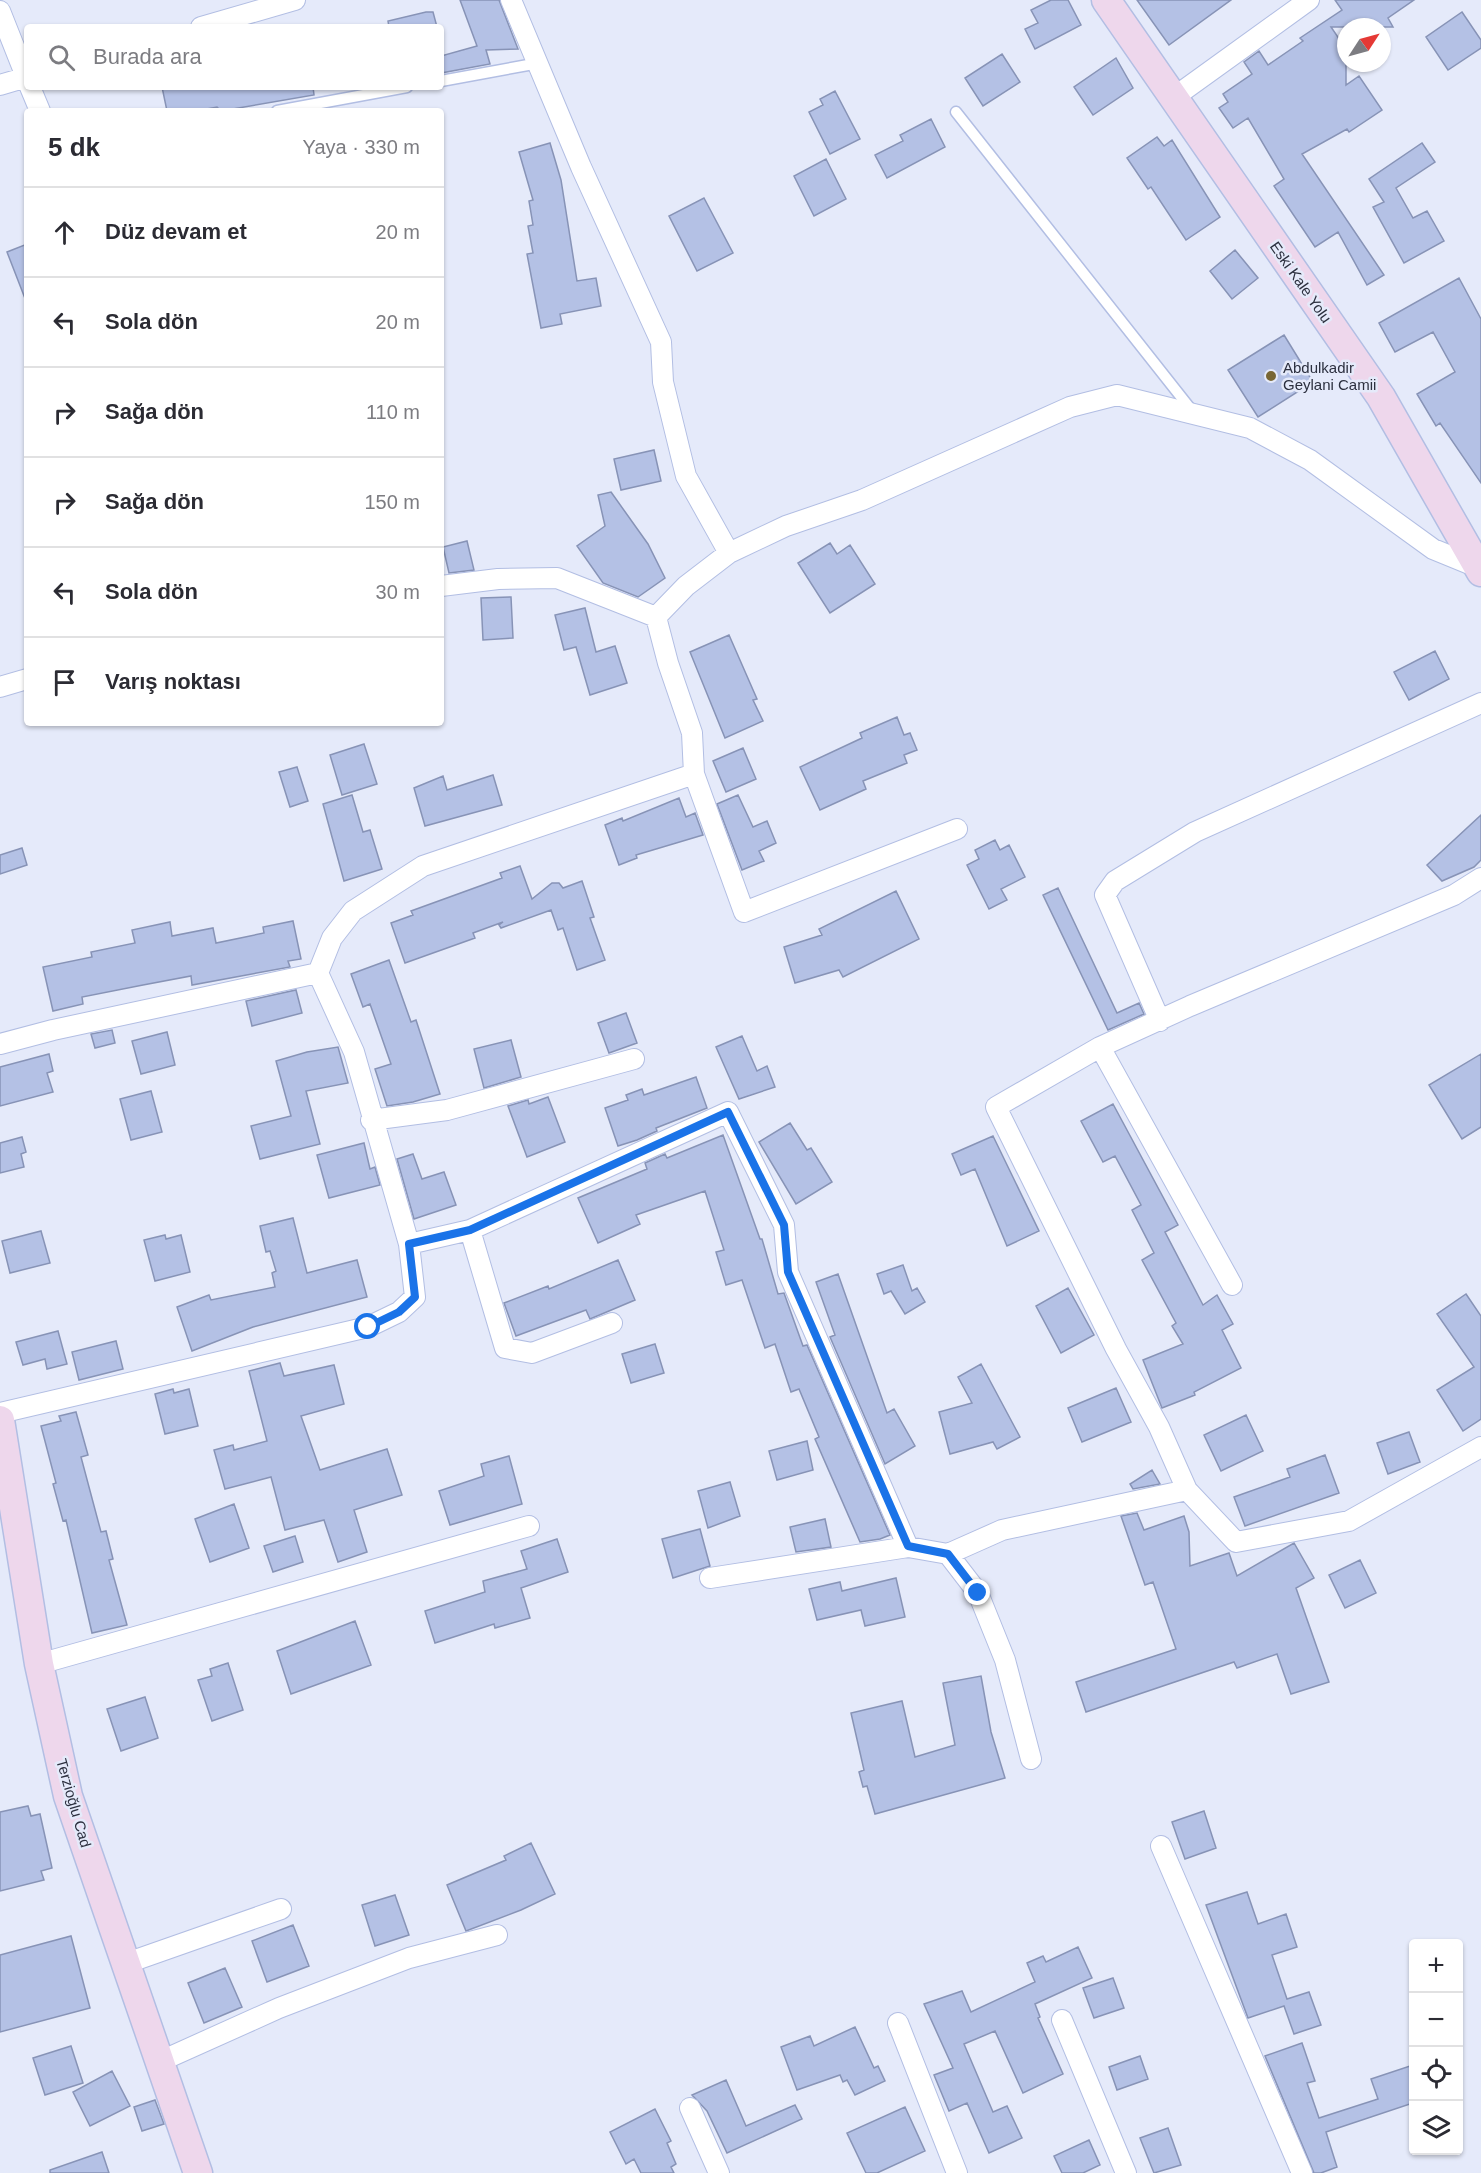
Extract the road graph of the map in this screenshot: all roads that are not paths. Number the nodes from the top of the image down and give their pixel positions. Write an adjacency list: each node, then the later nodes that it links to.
1 (295, 0): 6 (street)
2 (512, 0): 7 (street)
3 (1106, 0): 14 (street, Eski Kale Yolu)
4 (1308, 0): 14 (street)
5 (0, 11): 8 (street)
6 (211, 24)
7 (539, 63): 10 (lane); 19 (street)
8 (24, 71)
9 (24, 79): 11 (street)
10 (444, 80)
11 (0, 85)
12 (31, 90): 15 (street)
13 (391, 90): 16 (lane)
14 (1173, 98): 20 (street, Eski Kale Yolu)
15 (39, 108)
16 (293, 108)
17 (956, 112): 18 (lane)
18 (1193, 412): 19 (street); 20 (street)
19 (729, 553): 22 (street)
20 (1479, 569)
21 (444, 586): 22 (street)
22 (656, 617): 26 (street)
23 (24, 680): 24 (street)
24 (0, 687)
25 (1481, 703): 30 (street)
26 (694, 774): 27 (street); 29 (street)
27 (957, 829)
28 (1481, 878): 30 (street)
29 (318, 973): 31 (street); 34 (street)
30 (1160, 1021): 32 (street)
31 (0, 1044)
32 (1100, 1047): 37 (street); 42 (street)
33 (634, 1059): 34 (street)
34 (371, 1120): 36 (street)
35 (470, 1230): 36 (street); 38 (street); 44 (street)
36 (409, 1244): 39 (street)
37 (1232, 1285)
38 (612, 1323)
39 (0, 1413)
40 (0, 1420): 47 (street, Terzioğlu Cad)
41 (1481, 1447): 42 (street)
42 (1187, 1490): 45 (street)
43 (529, 1526): 47 (street)
44 (908, 1546): 45 (street); 46 (street)
45 (948, 1554): 48 (street)
46 (710, 1578)
47 (39, 1664): 52 (street, Terzioğlu Cad)
48 (1031, 1759)
49 (1161, 1846): 61 (street)
50 (281, 1909): 52 (street)
51 (497, 1935): 55 (street)
52 (127, 1963): 55 (street, Terzioğlu Cad)
53 (1062, 2020): 60 (street)
54 (898, 2023): 59 (street)
55 (161, 2061): 57 (street, Terzioğlu Cad)
56 (690, 2108): 58 (street)
57 (198, 2173)
58 (719, 2173)
59 (957, 2173)
60 (1126, 2173)
61 (1302, 2173)

